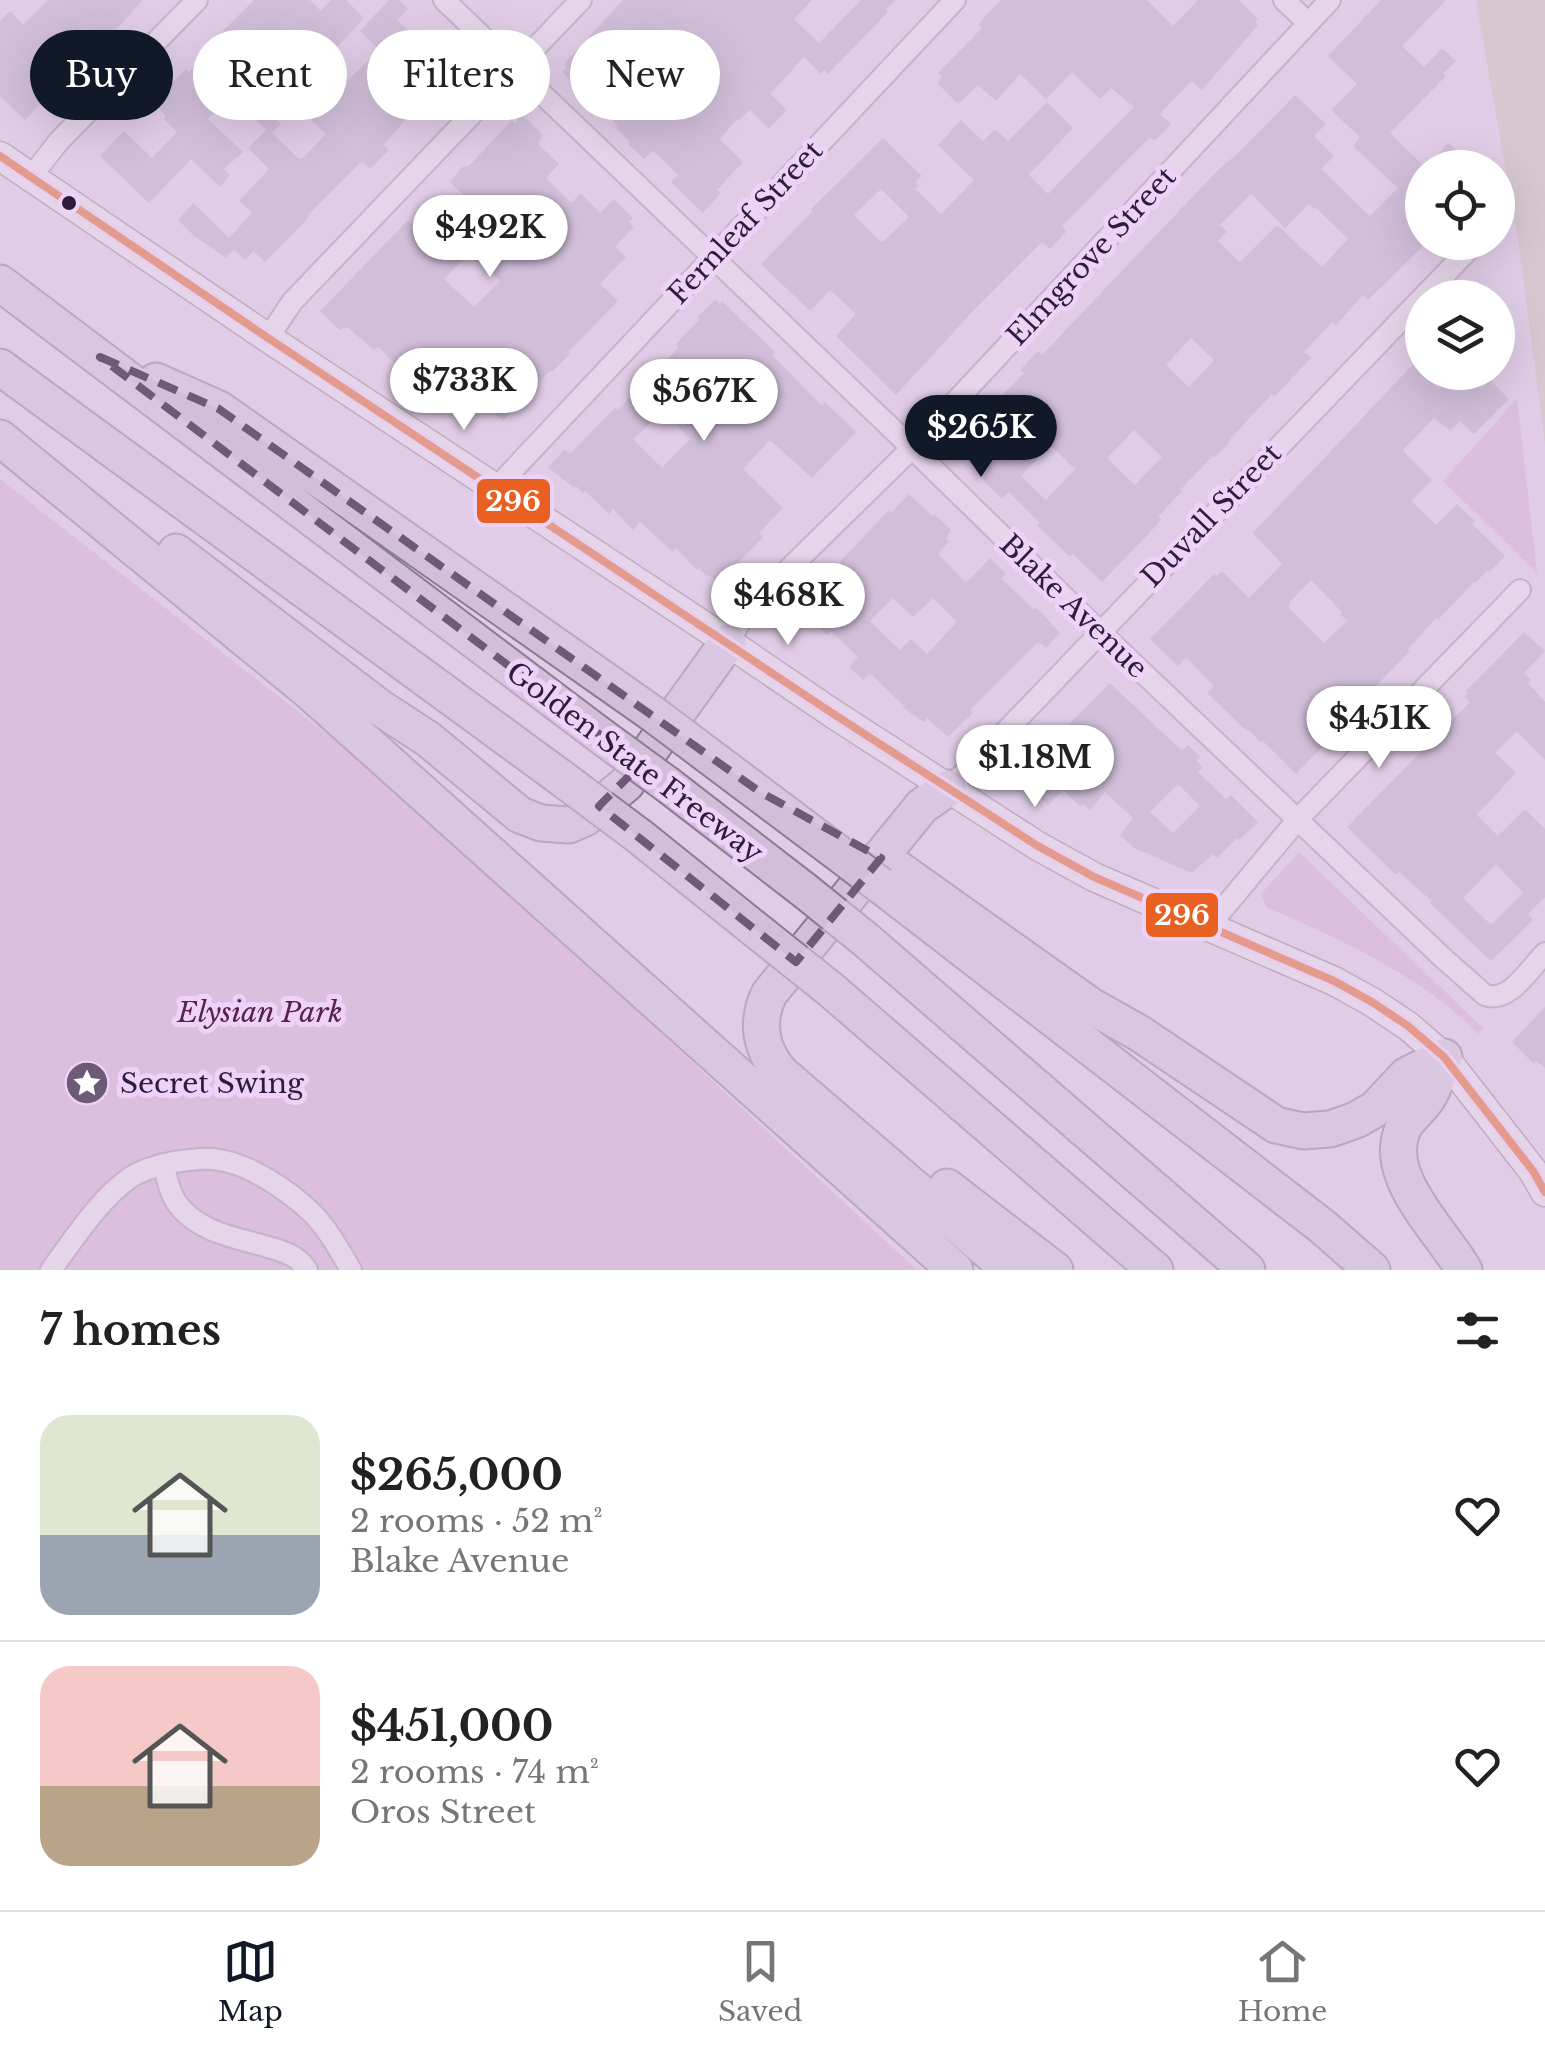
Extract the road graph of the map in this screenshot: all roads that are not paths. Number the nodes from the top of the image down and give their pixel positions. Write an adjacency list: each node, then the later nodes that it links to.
1 (197, 0): 13 (street)
2 (444, 0): 8 (street, Blake Avenue)
3 (582, 0): 9 (street)
4 (954, 0): 14 (street, Fernleaf Street)
5 (1284, 0): 7 (street)
6 (1330, 0): 7 (street, Elmgrove Street)
7 (1308, 23): 21 (street, Elmgrove Street)
8 (475, 30)
9 (550, 33)
10 (550, 102): 14 (street, Blake Avenue)
11 (466, 120): 17 (street)
12 (0, 156): 13 (main road)
13 (31, 176): 17 (main road)
14 (712, 257): 21 (street, Blake Avenue); 22 (street, Fernleaf Street)
15 (1458, 260): 24 (street, Duvall Street)
16 (0, 283): 18 (highway, Golden State Freeway)
17 (268, 338): 22 (main road)
18 (100, 357): 28 (highway, bridge); 42 (highway, Golden State Freeway, bridge)
19 (0, 367): 41 (highway, Golden State Freeway, bridge)
20 (2, 439): 25 (highway); 38 (highway)
21 (912, 448): 24 (street, Blake Avenue); 25 (street, Elmgrove Street)
22 (496, 489): 25 (main road)
23 (1520, 590): 27 (street)
24 (1099, 632): 26 (street, Duvall Street); 27 (street, Blake Avenue)
25 (728, 642): 26 (main road)
26 (948, 788): 29 (main road); 31 (highway)
27 (1298, 818): 29 (street); 30 (street, Blake Avenue)
28 (887, 876): 32 (highway); 43 (highway)
29 (1208, 927): 32 (main road)
30 (1545, 953)
31 (764, 1039): 39 (highway); 40 (highway)
32 (1444, 1058): 34 (main road); 44 (highway)
33 (163, 1164): 35 (street); 36 (street); 37 (street)
34 (1545, 1192)
35 (52, 1270)
36 (307, 1270)
37 (350, 1270)
38 (955, 1270)
39 (1010, 1270)
40 (1055, 1270)
41 (1155, 1270)
42 (1247, 1270)
43 (1372, 1270)
44 (1464, 1270)

